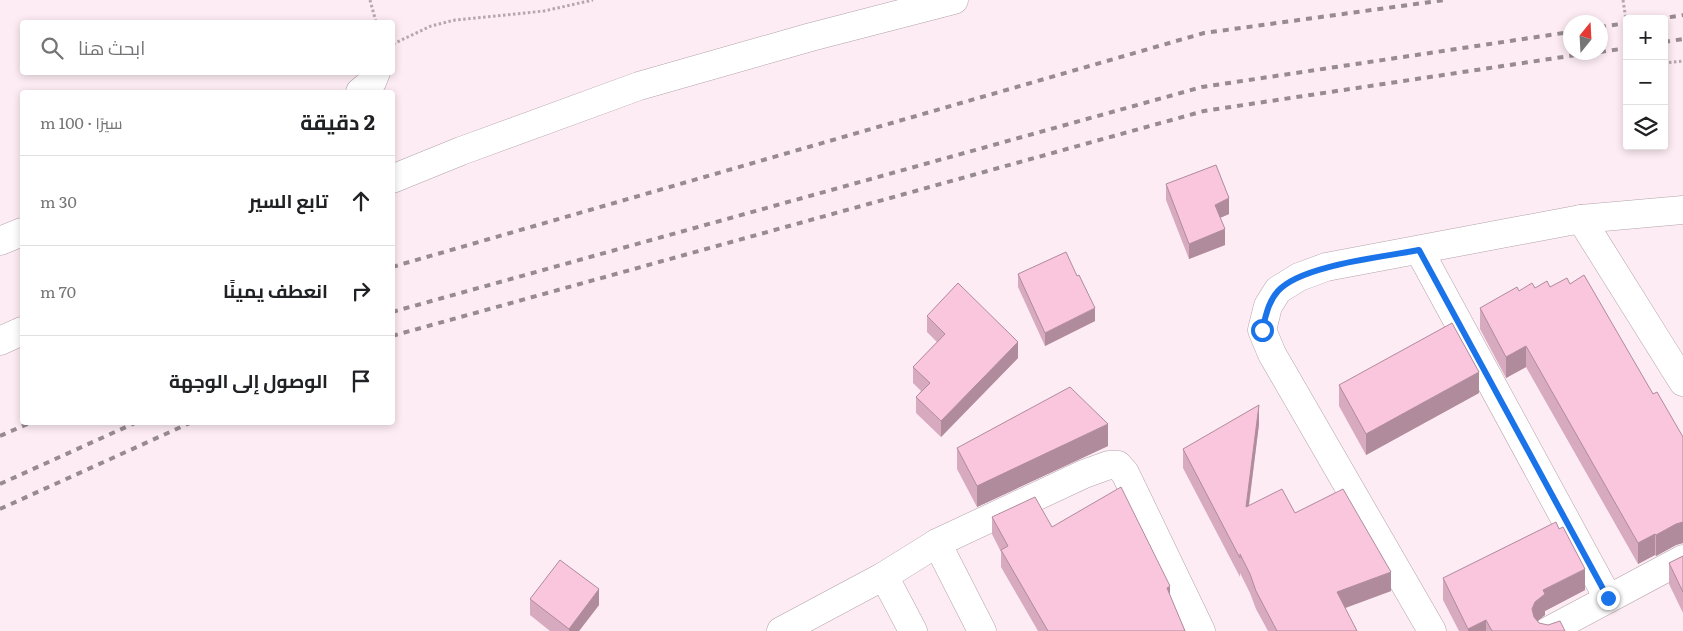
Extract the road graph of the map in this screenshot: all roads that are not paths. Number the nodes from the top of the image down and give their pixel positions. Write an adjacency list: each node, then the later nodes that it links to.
1 (954, 0): 4 (street)
2 (375, 75): 3 (street)
3 (362, 90)
4 (395, 178)
5 (1683, 210): 6 (street)
6 (1581, 220): 9 (street); 12 (street)
7 (20, 233): 8 (street)
8 (0, 241)
9 (1419, 250): 16 (street); 21 (street)
10 (20, 332): 11 (street)
11 (0, 341)
12 (1683, 382)
13 (938, 543): 15 (street); 19 (street); 20 (street)
14 (1683, 559): 16 (street)
15 (884, 576): 17 (street); 18 (street)
16 (1608, 598): 22 (street)
17 (781, 631)
18 (913, 631)
19 (982, 631)
20 (1202, 631)
21 (1432, 631)
22 (1548, 631)

